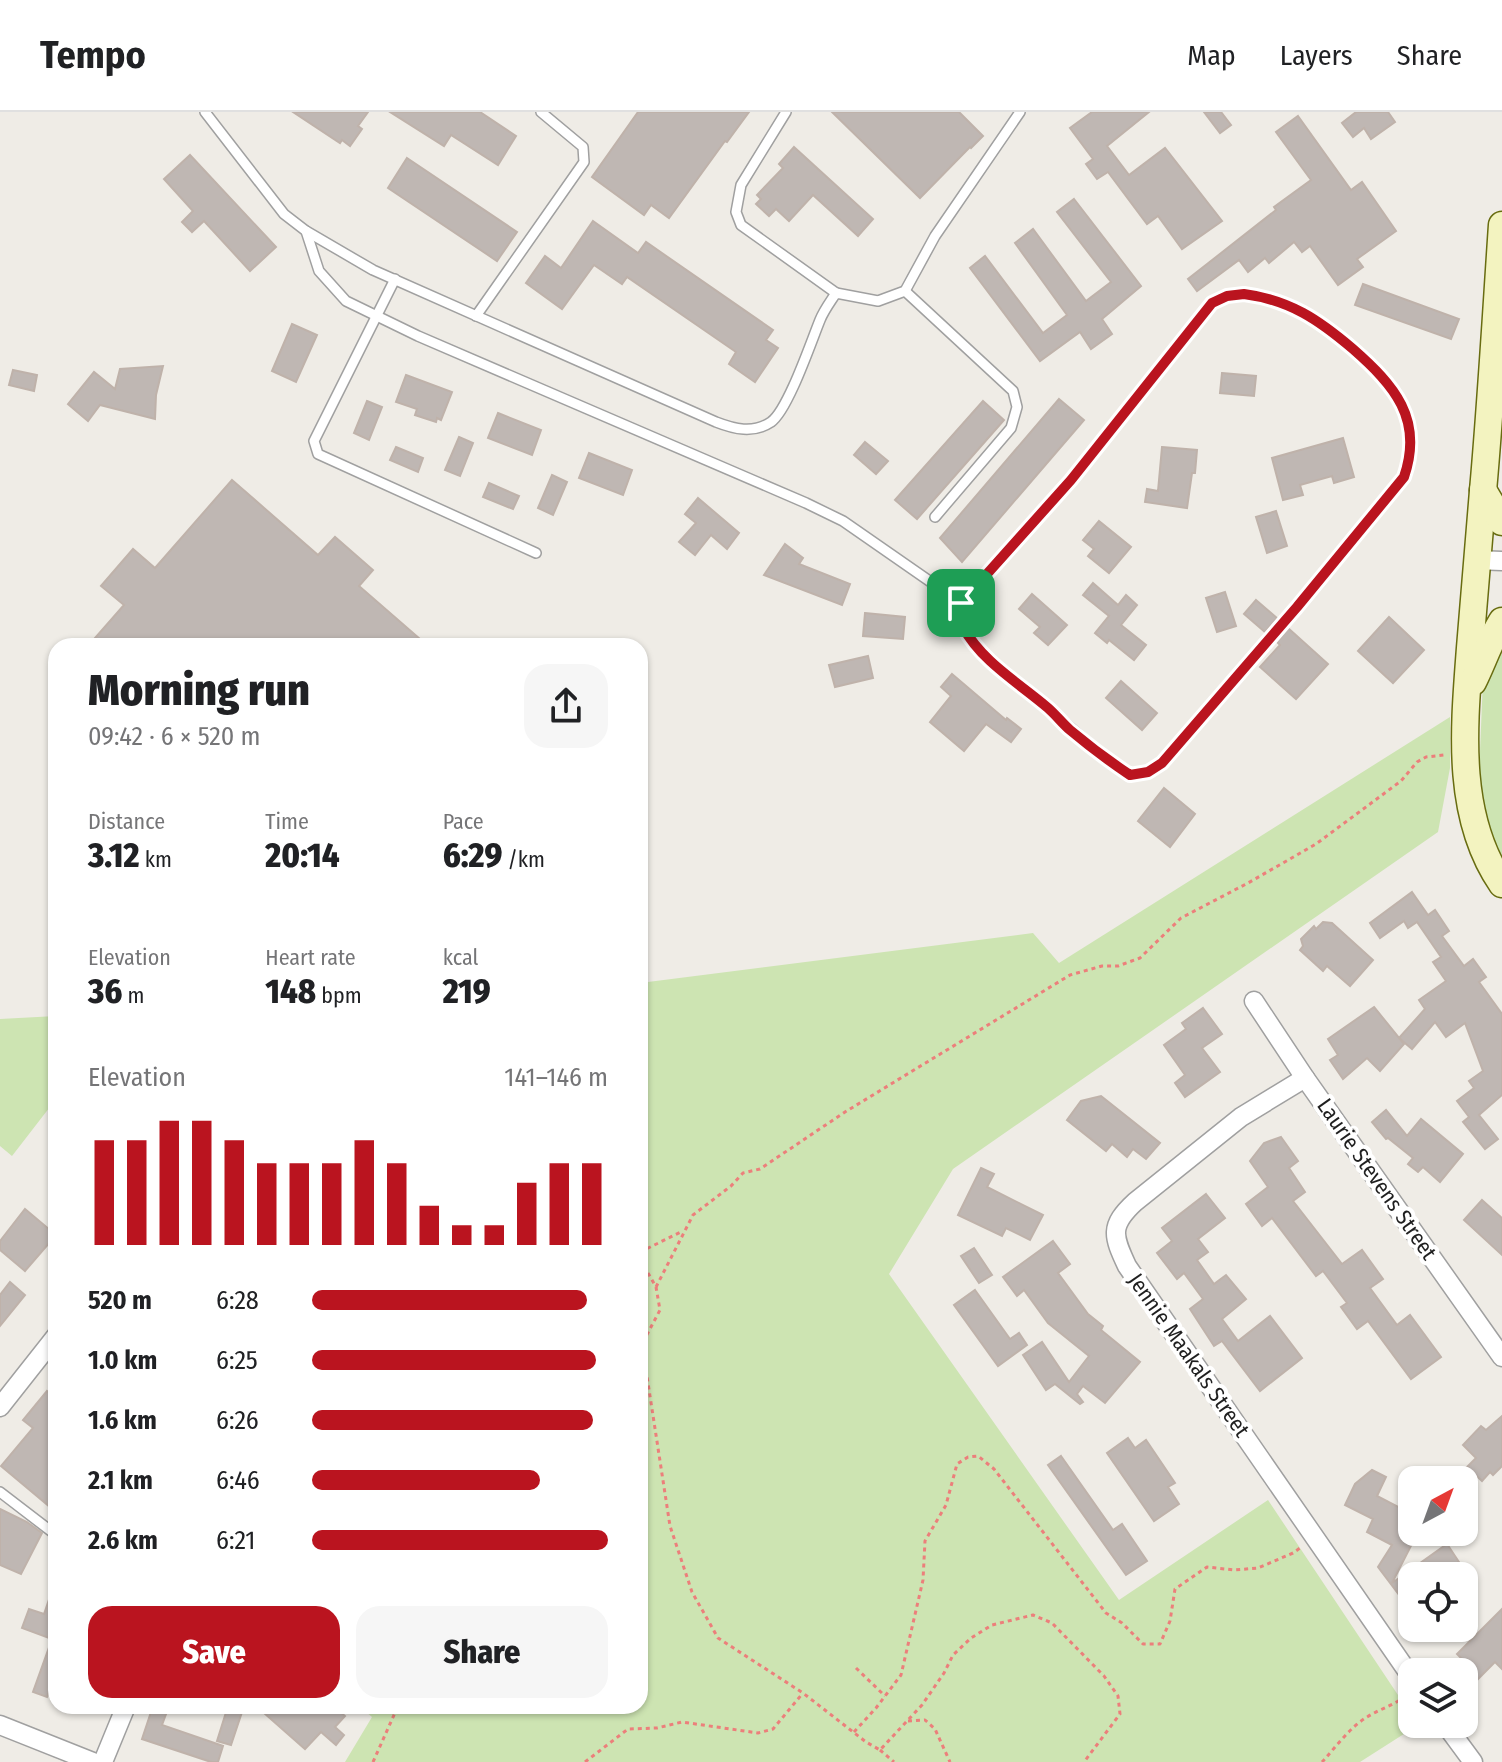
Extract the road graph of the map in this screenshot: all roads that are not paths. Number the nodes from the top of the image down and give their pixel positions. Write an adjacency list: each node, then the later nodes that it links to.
1 (205, 112): 6 (lane)
2 (541, 112): 11 (lane)
3 (786, 112): 9 (lane)
4 (1020, 112): 8 (lane)
5 (1502, 225): 12 (street)
6 (306, 231): 7 (lane); 10 (lane)
7 (395, 279): 10 (lane); 11 (lane)
8 (905, 291): 9 (lane); 13 (lane)
9 (836, 293): 11 (lane)
10 (376, 316): 15 (lane); 17 (lane)
11 (476, 316)
12 (1483, 490): 14 (street); 16 (street)
13 (935, 517)
14 (1502, 522)
15 (536, 553)
16 (1489, 560): 19 (street)
17 (961, 603): 17 (lane)
18 (1502, 621): 19 (street)
19 (1466, 695): 20 (street)
20 (1502, 884)
21 (1254, 1001): 22 (street, Laurie Stevens Street)
22 (1305, 1078): 24 (street, Laurie Stevens Street); 28 (street, Jennie Maakals Street)
23 (48, 1346): 25 (street)
24 (1502, 1357)
25 (0, 1407)
26 (0, 1492): 27 (lane)
27 (48, 1529)
28 (1398, 1658)
29 (123, 1714): 33 (street)
30 (0, 1725): 32 (street)
31 (1455, 1738): 34 (street)
32 (93, 1762)
33 (103, 1762)
34 (1473, 1762)

